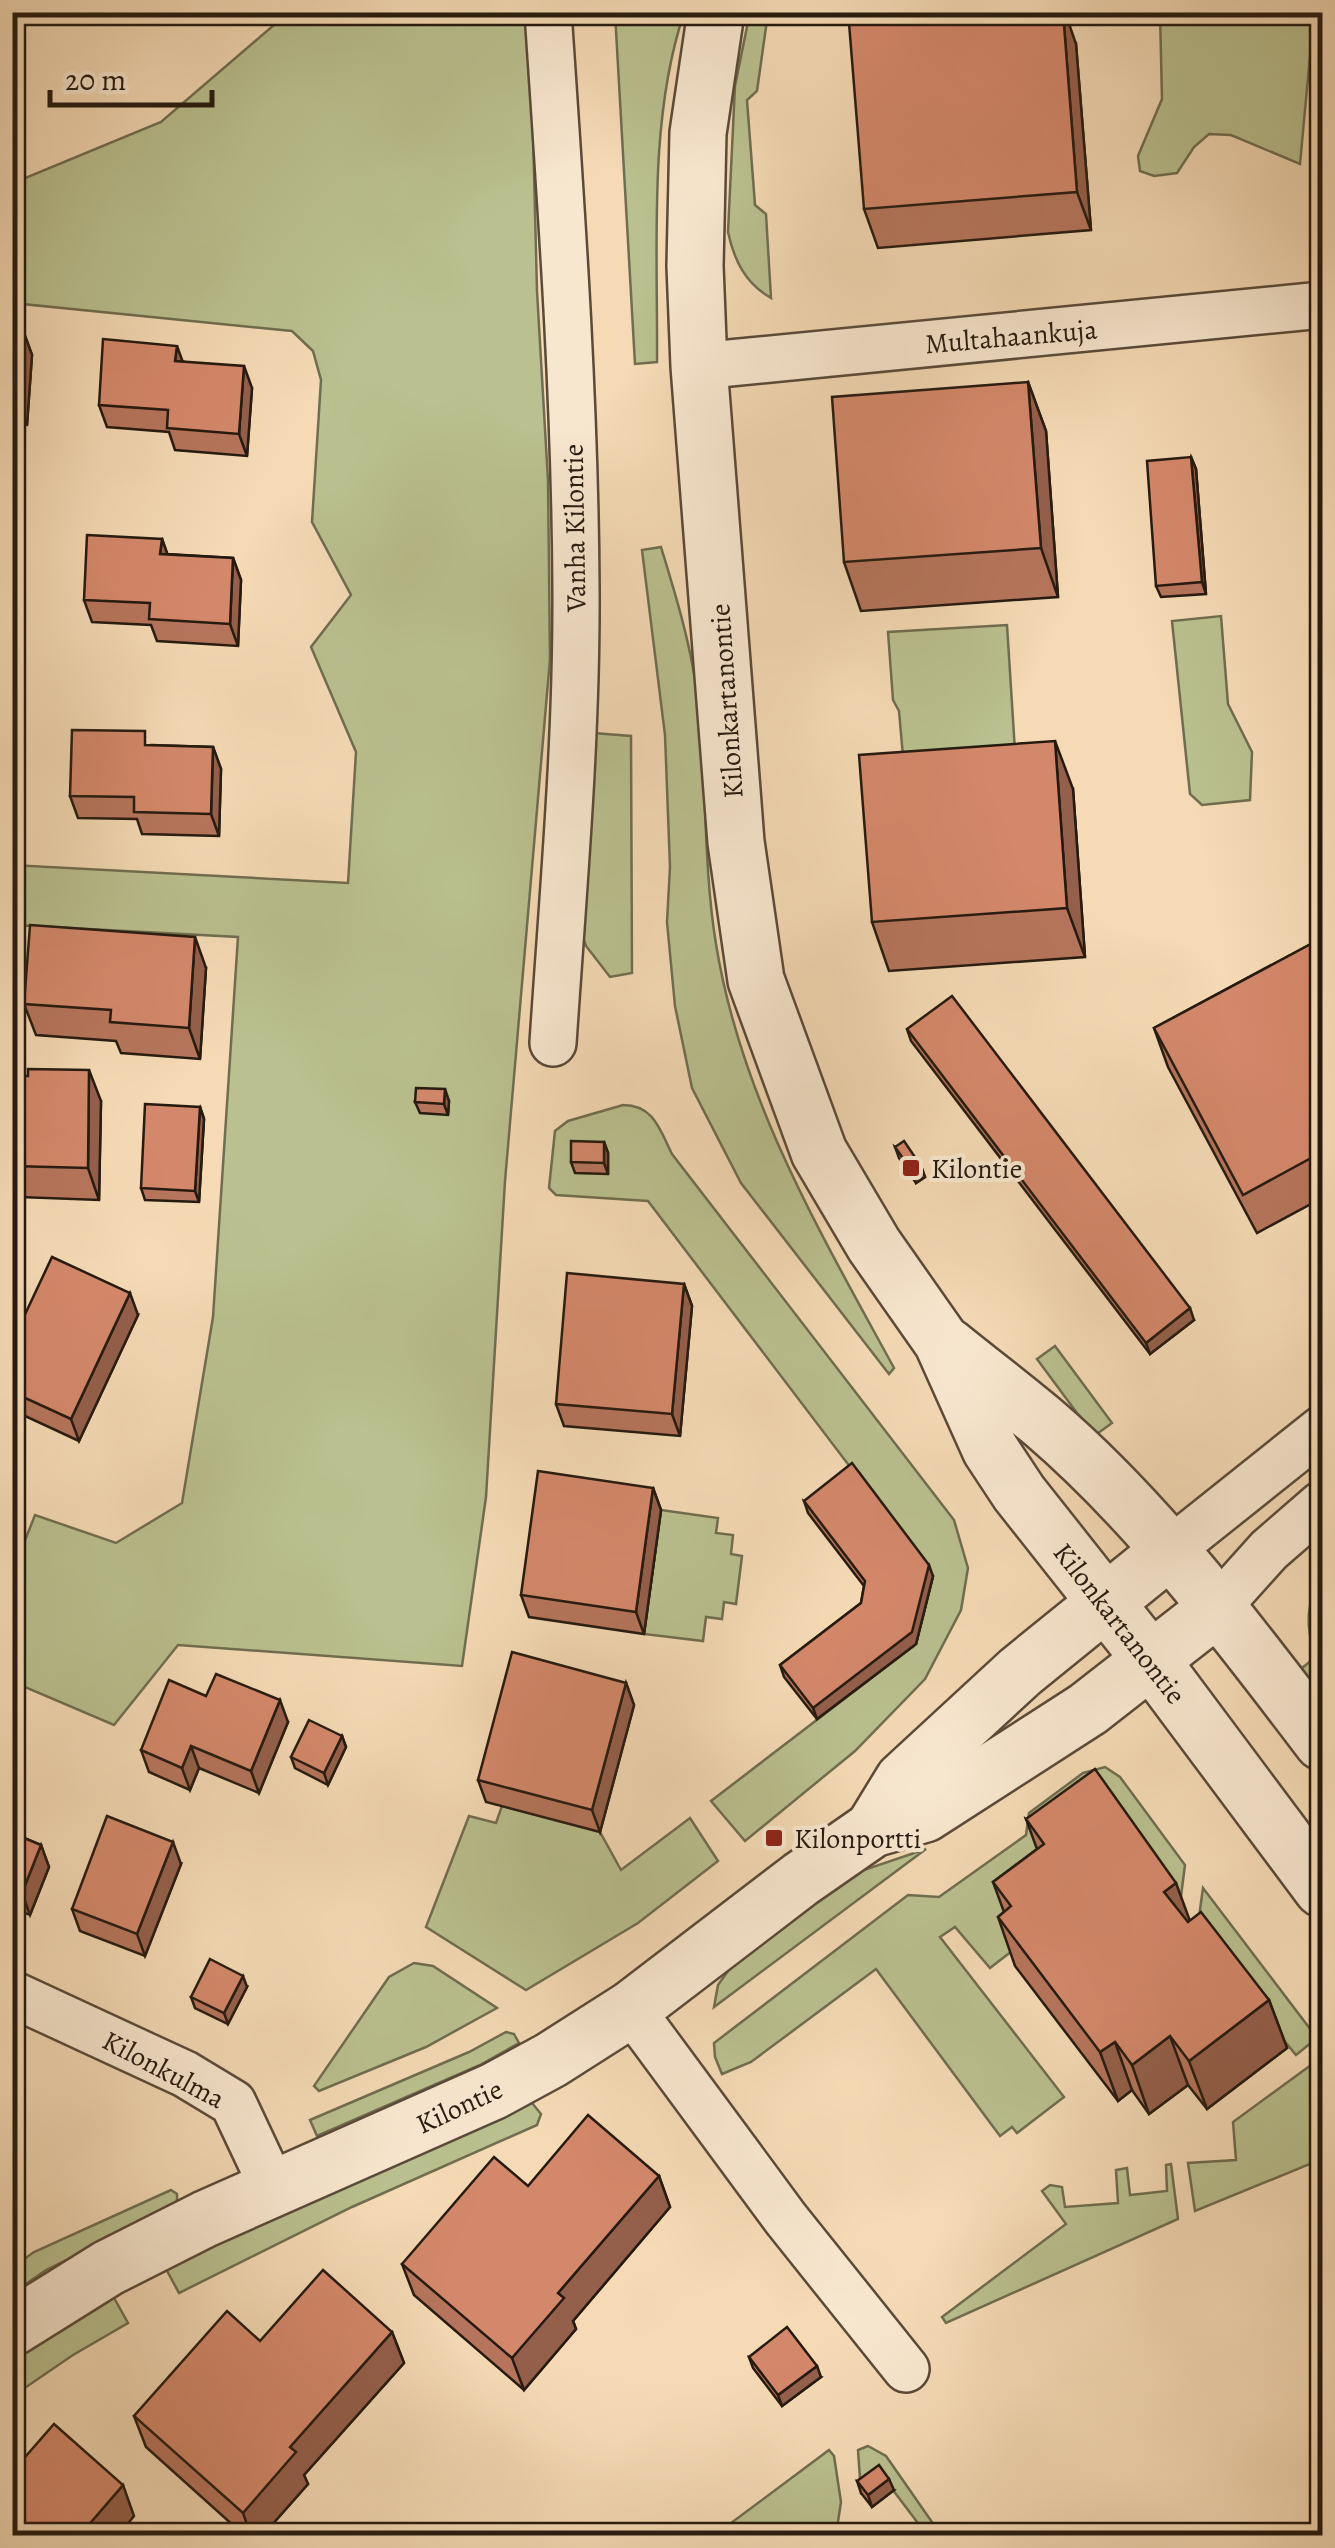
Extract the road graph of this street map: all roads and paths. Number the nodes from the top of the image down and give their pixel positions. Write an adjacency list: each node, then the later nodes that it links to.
1 (548, 12): 5 (street, Vanha Kilontie)
2 (716, 12): 4 (street, Kilonkartanontie)
3 (1322, 305): 4 (street, Multahaankuja)
4 (699, 366): 6 (street, Kilonkartanontie)
5 (553, 1043)
6 (942, 1342): 9 (street, Kilonkartanontie); 10 (street, Kilonkartanontie)
7 (1322, 1430): 9 (street)
8 (1322, 1504): 11 (street)
9 (1168, 1552): 10 (street, Kilontie); 11 (street, Kilonkartanontie)
10 (1104, 1604): 12 (street, Kilonkartanontie); 14 (street, Kilontie)
11 (1216, 1608): 12 (street, Kilontie); 13 (street, Kilonkartanontie)
12 (1151, 1660): 14 (street, Kilontie); 15 (street, Kilonkartanontie)
13 (1322, 1742)
14 (873, 1829): 17 (street, Kilontie)
15 (1322, 1889)
16 (12, 1994): 18 (street, Kilonkulma)
17 (631, 2009): 18 (street, Kilontie); 20 (street)
18 (273, 2188): 19 (street, Kilontie)
19 (12, 2328)
20 (906, 2369)

